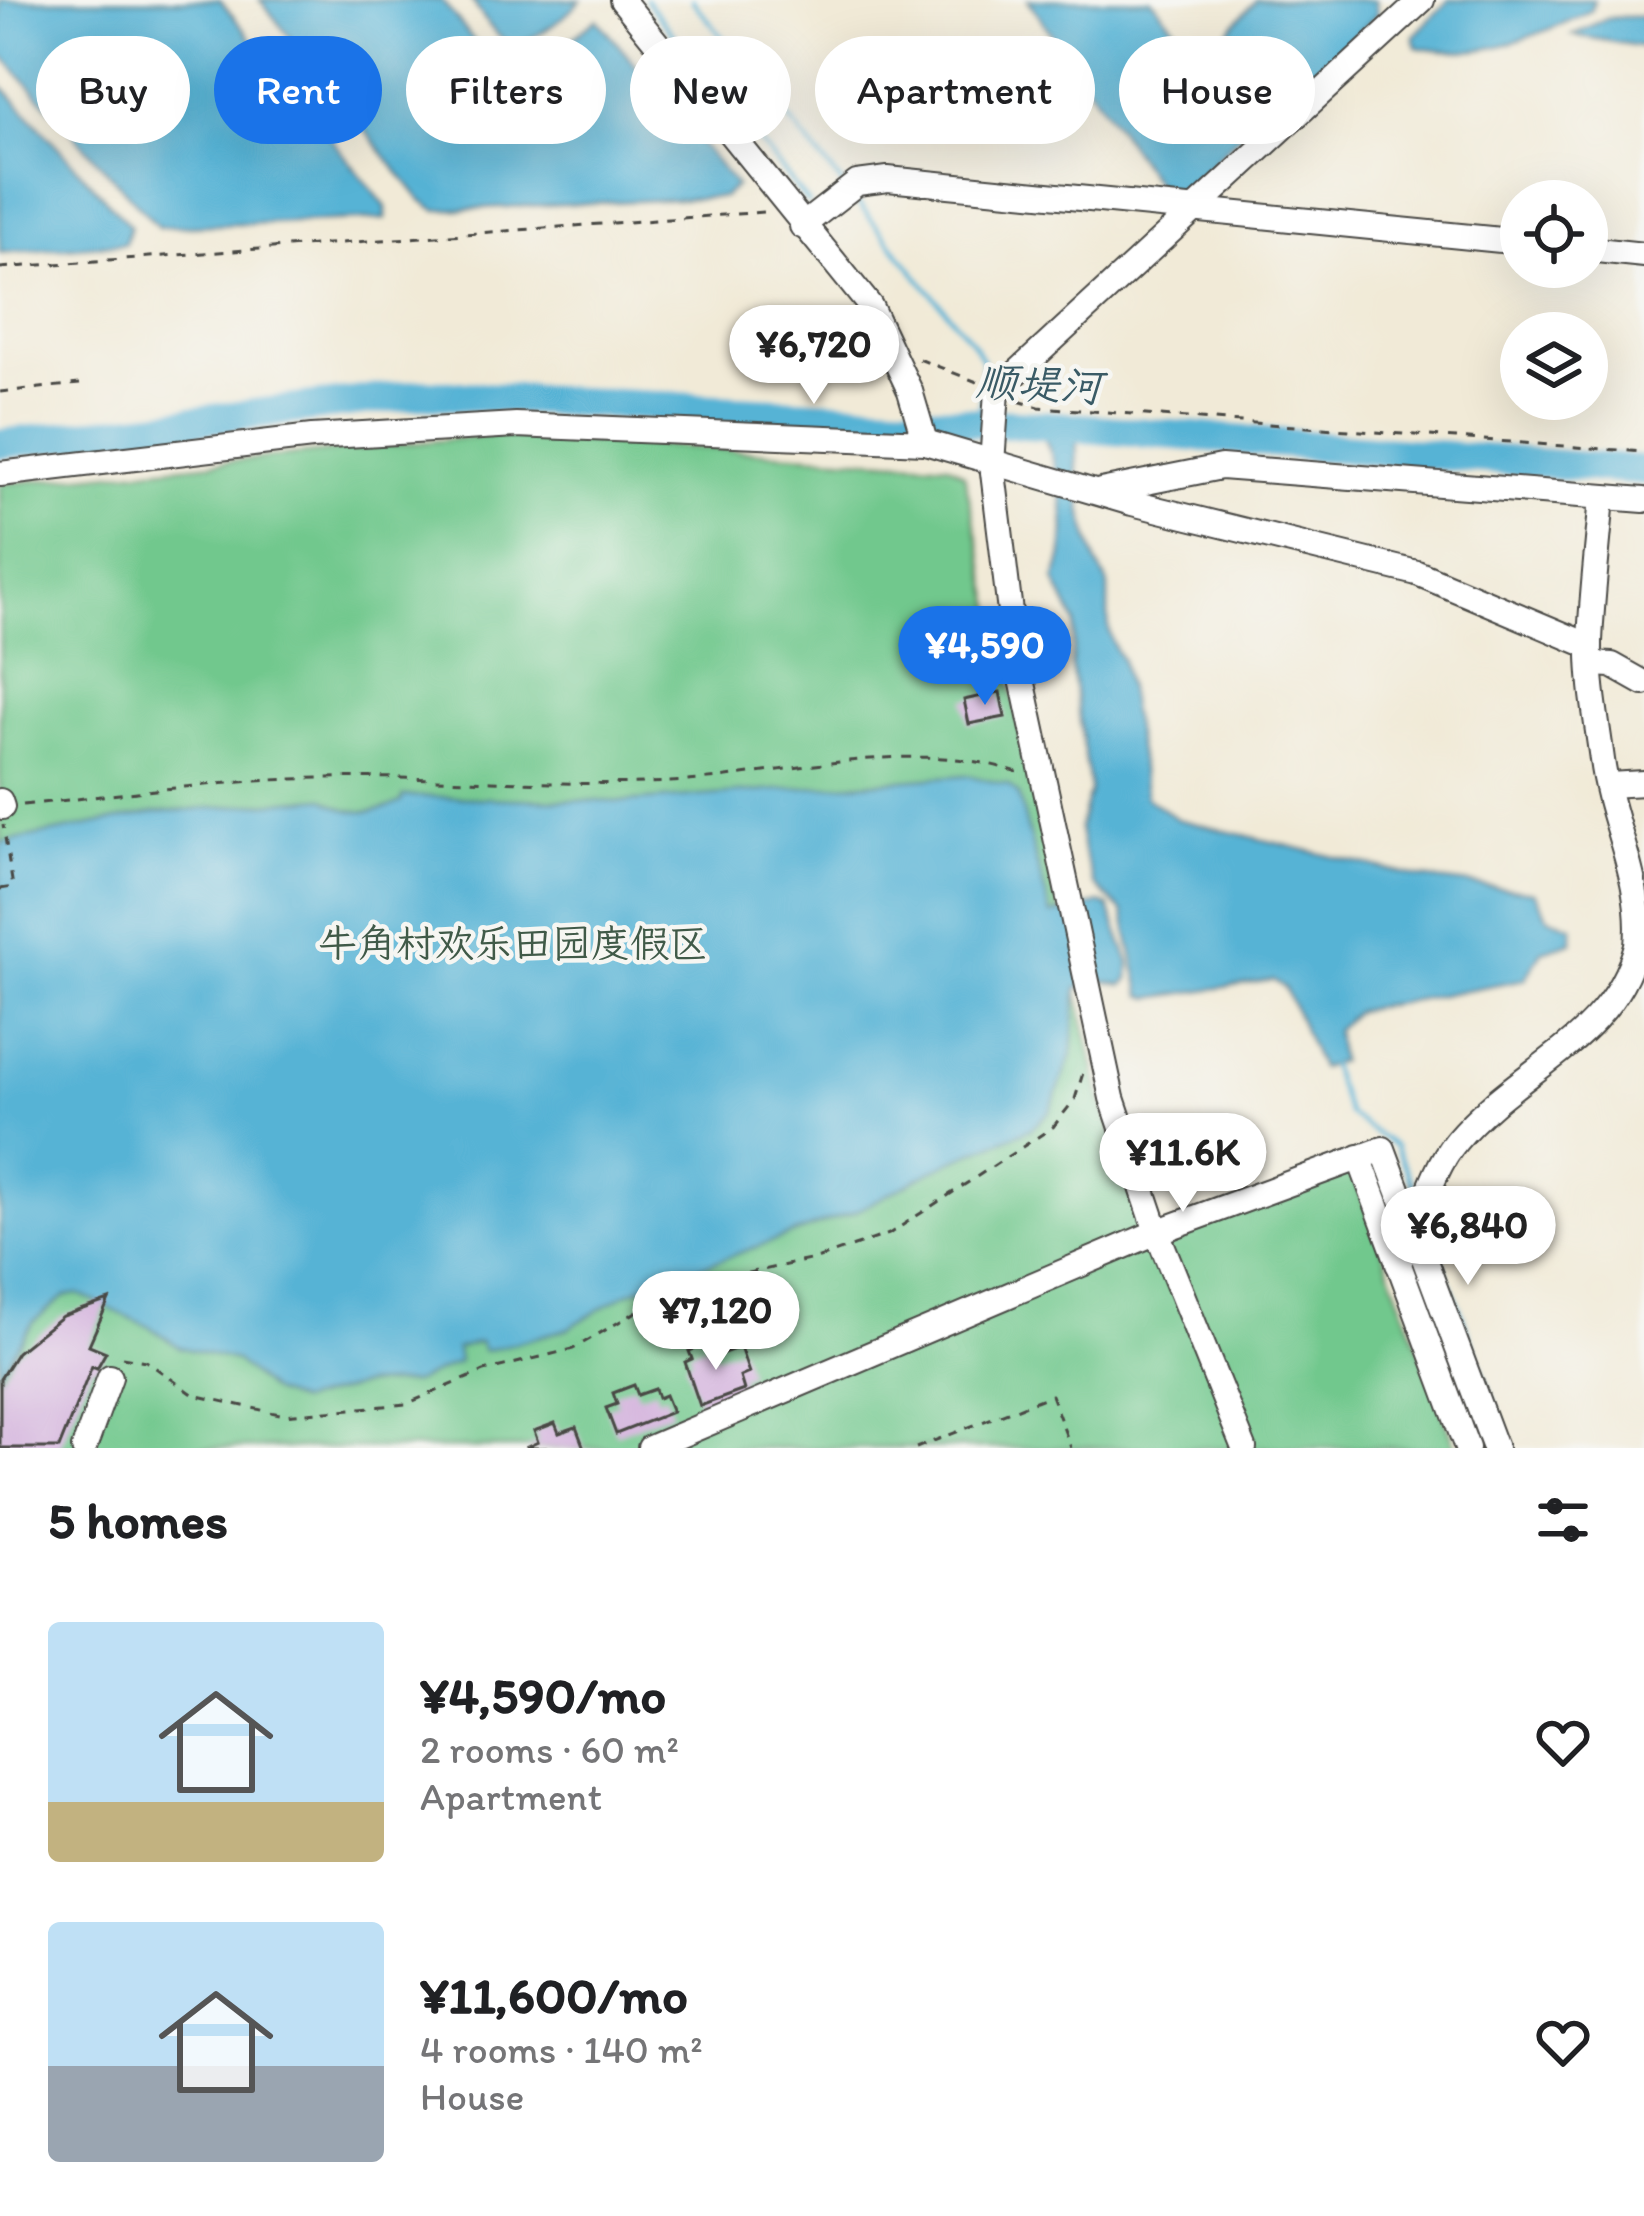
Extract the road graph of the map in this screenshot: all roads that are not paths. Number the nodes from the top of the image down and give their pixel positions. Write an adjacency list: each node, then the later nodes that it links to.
1 (622, 0): 4 (street)
2 (1422, 0): 3 (street)
3 (1195, 210): 4 (street); 5 (street); 9 (street)
4 (796, 218): 8 (street)
5 (1500, 240)
6 (1608, 251): 7 (street)
7 (1644, 255)
8 (925, 441): 9 (street); 10 (street)
9 (992, 456): 11 (street); 19 (street)
10 (0, 473)
11 (1092, 492): 12 (street); 14 (street)
12 (1602, 497): 13 (street); 14 (street)
13 (1644, 500)
14 (1591, 655): 15 (street); 17 (street)
15 (1644, 683)
16 (1644, 783): 17 (street)
17 (1609, 785): 20 (street)
18 (1371, 1153): 19 (street); 20 (street); 21 (street)
19 (1157, 1232): 24 (street); 25 (street)
20 (1416, 1234): 21 (street); 27 (street)
21 (1398, 1264): 26 (street)
22 (110, 1377): 23 (street)
23 (84, 1448)
24 (650, 1448)
25 (1244, 1448)
26 (1467, 1448)
27 (1495, 1448)

